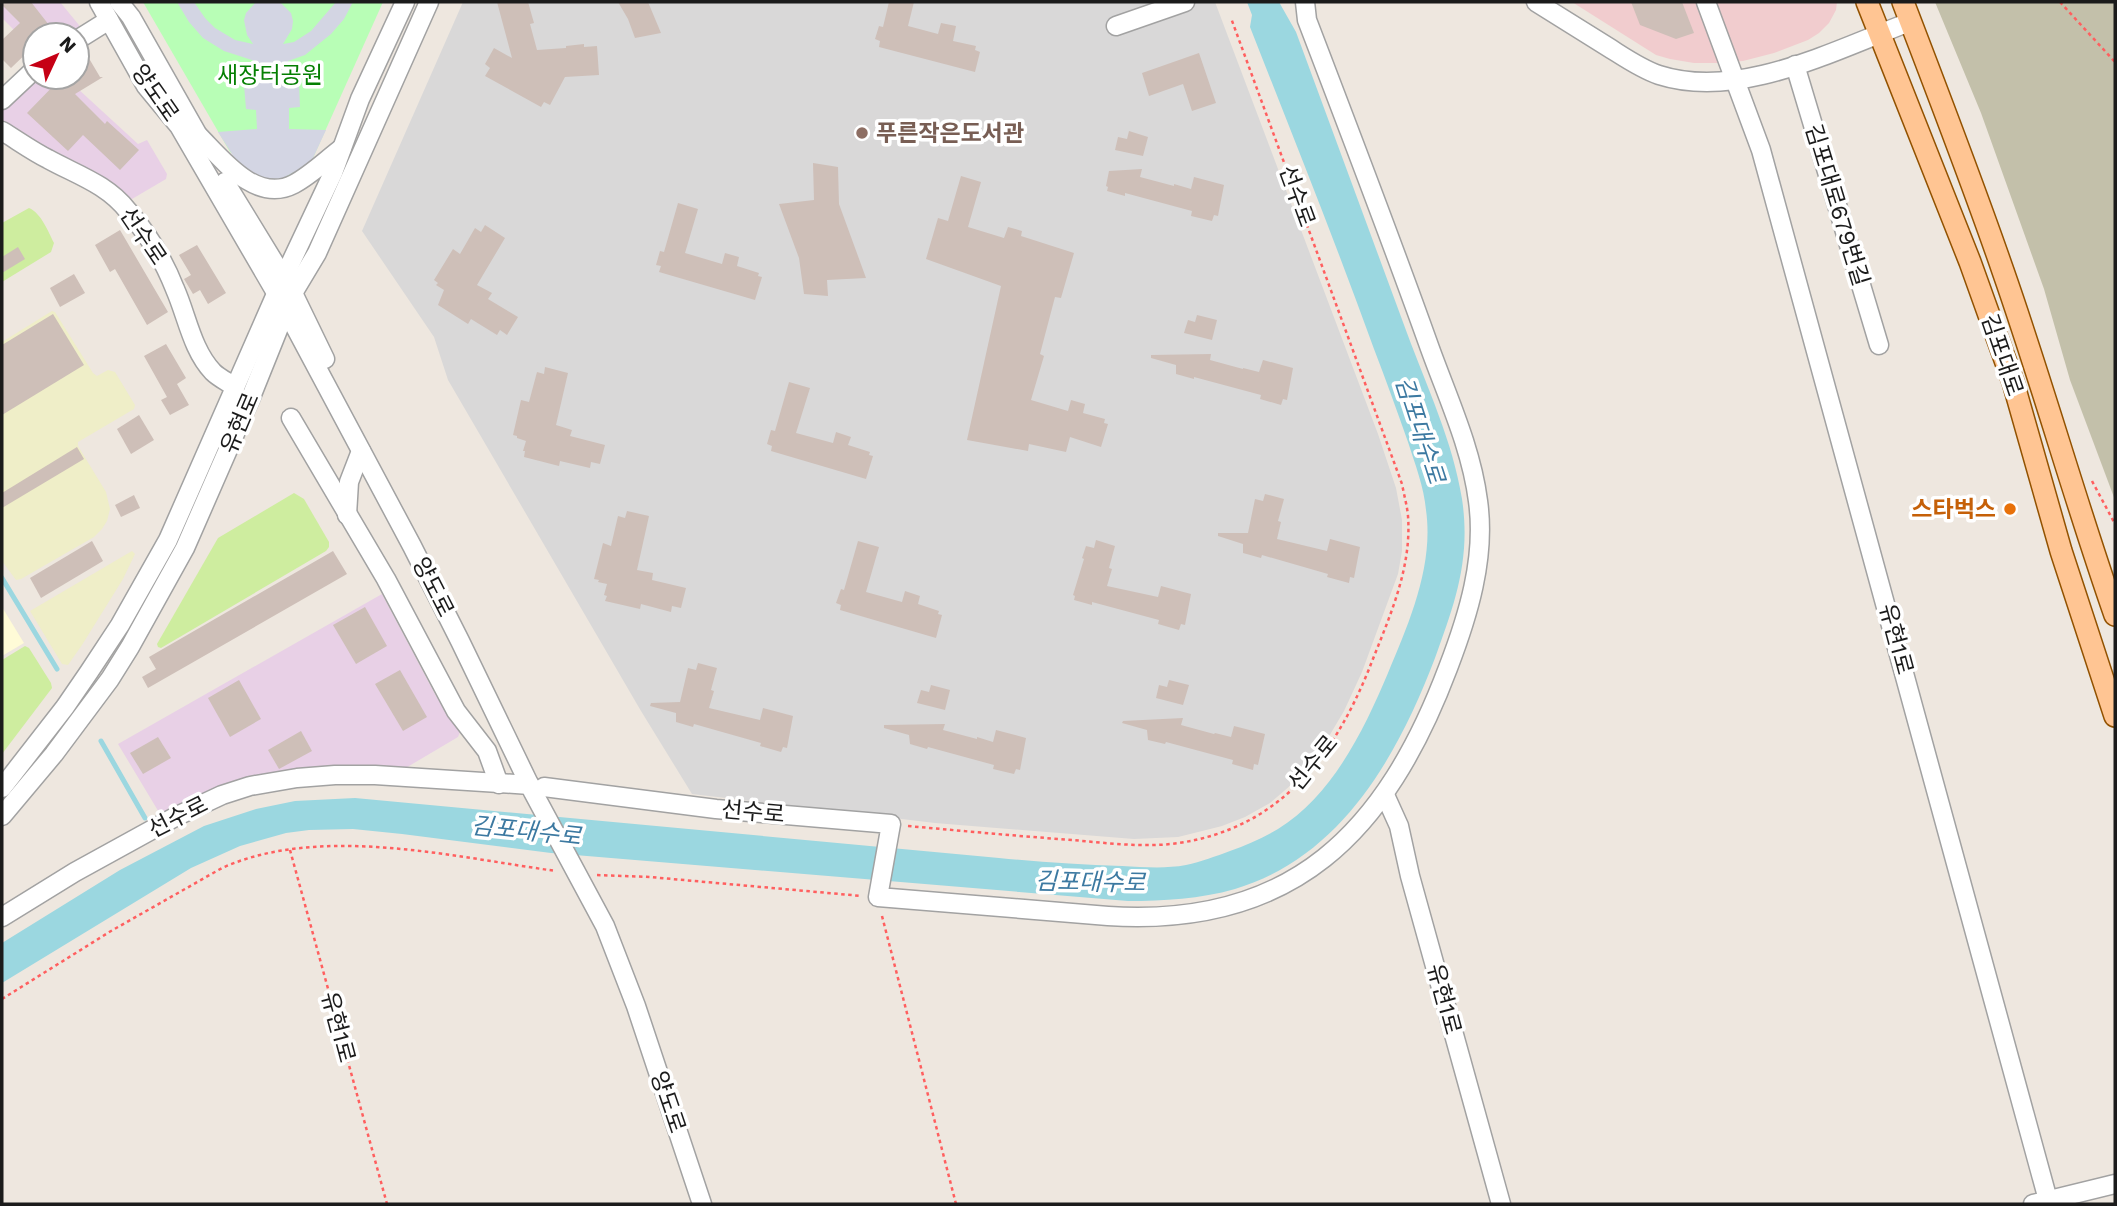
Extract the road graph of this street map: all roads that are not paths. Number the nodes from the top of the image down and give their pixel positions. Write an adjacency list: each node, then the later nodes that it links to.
1 (99, 2): 12 (street, 양도로)
2 (118, 2): 21 (street, 양도로)
3 (405, 2): 22 (street, 유현로)
4 (429, 2): 23 (street, 유현로)
5 (1185, 2): 13 (street)
6 (1305, 2): 34 (street)
7 (1536, 2): 17 (street)
8 (1552, 2): 17 (street)
9 (1706, 2): 17 (street, 유현1로)
10 (1867, 2): 15 (main road, 김포대로)
11 (1906, 12): 15 (street); 29 (main road, 김포대로)
12 (109, 20): 14 (street); 23 (street, 양도로)
13 (1116, 26)
14 (91, 31)
15 (1880, 33): 16 (street); 17 (street); 30 (main road, 김포대로)
16 (1795, 65): 17 (street); 24 (street, 김포대로679번길)
17 (1733, 76): 39 (street, 유현1로)
18 (21, 82): 19 (street)
19 (2, 100)
20 (2, 131): 25 (street, 선수로)
21 (198, 136): 22 (street); 23 (street, 양도로)
22 (342, 148): 23 (street, 유현로)
23 (285, 294): 25 (street, 유현로); 27 (street, 양도로); 33 (street, 양도로); 35 (street, 유현로)
24 (1879, 345)
25 (235, 387): 32 (street, 유현로)
26 (291, 418): 28 (street)
27 (361, 451): 28 (street); 33 (street, 양도로)
28 (347, 515): 31 (street)
29 (2115, 615)
30 (2115, 716)
31 (499, 784): 33 (street, 선수로); 37 (street, 선수로)
32 (2, 788)
33 (538, 790): 34 (street, 선수로); 36 (street, 양도로)
34 (1384, 795): 42 (street, 유현1로)
35 (2, 816)
36 (581, 870): 40 (street, 양도로); 41 (street, 양도로)
37 (2, 917)
38 (2115, 1184): 39 (street, 유현1로)
39 (2041, 1202)
40 (702, 1204)
41 (711, 1204)
42 (1501, 1204)

